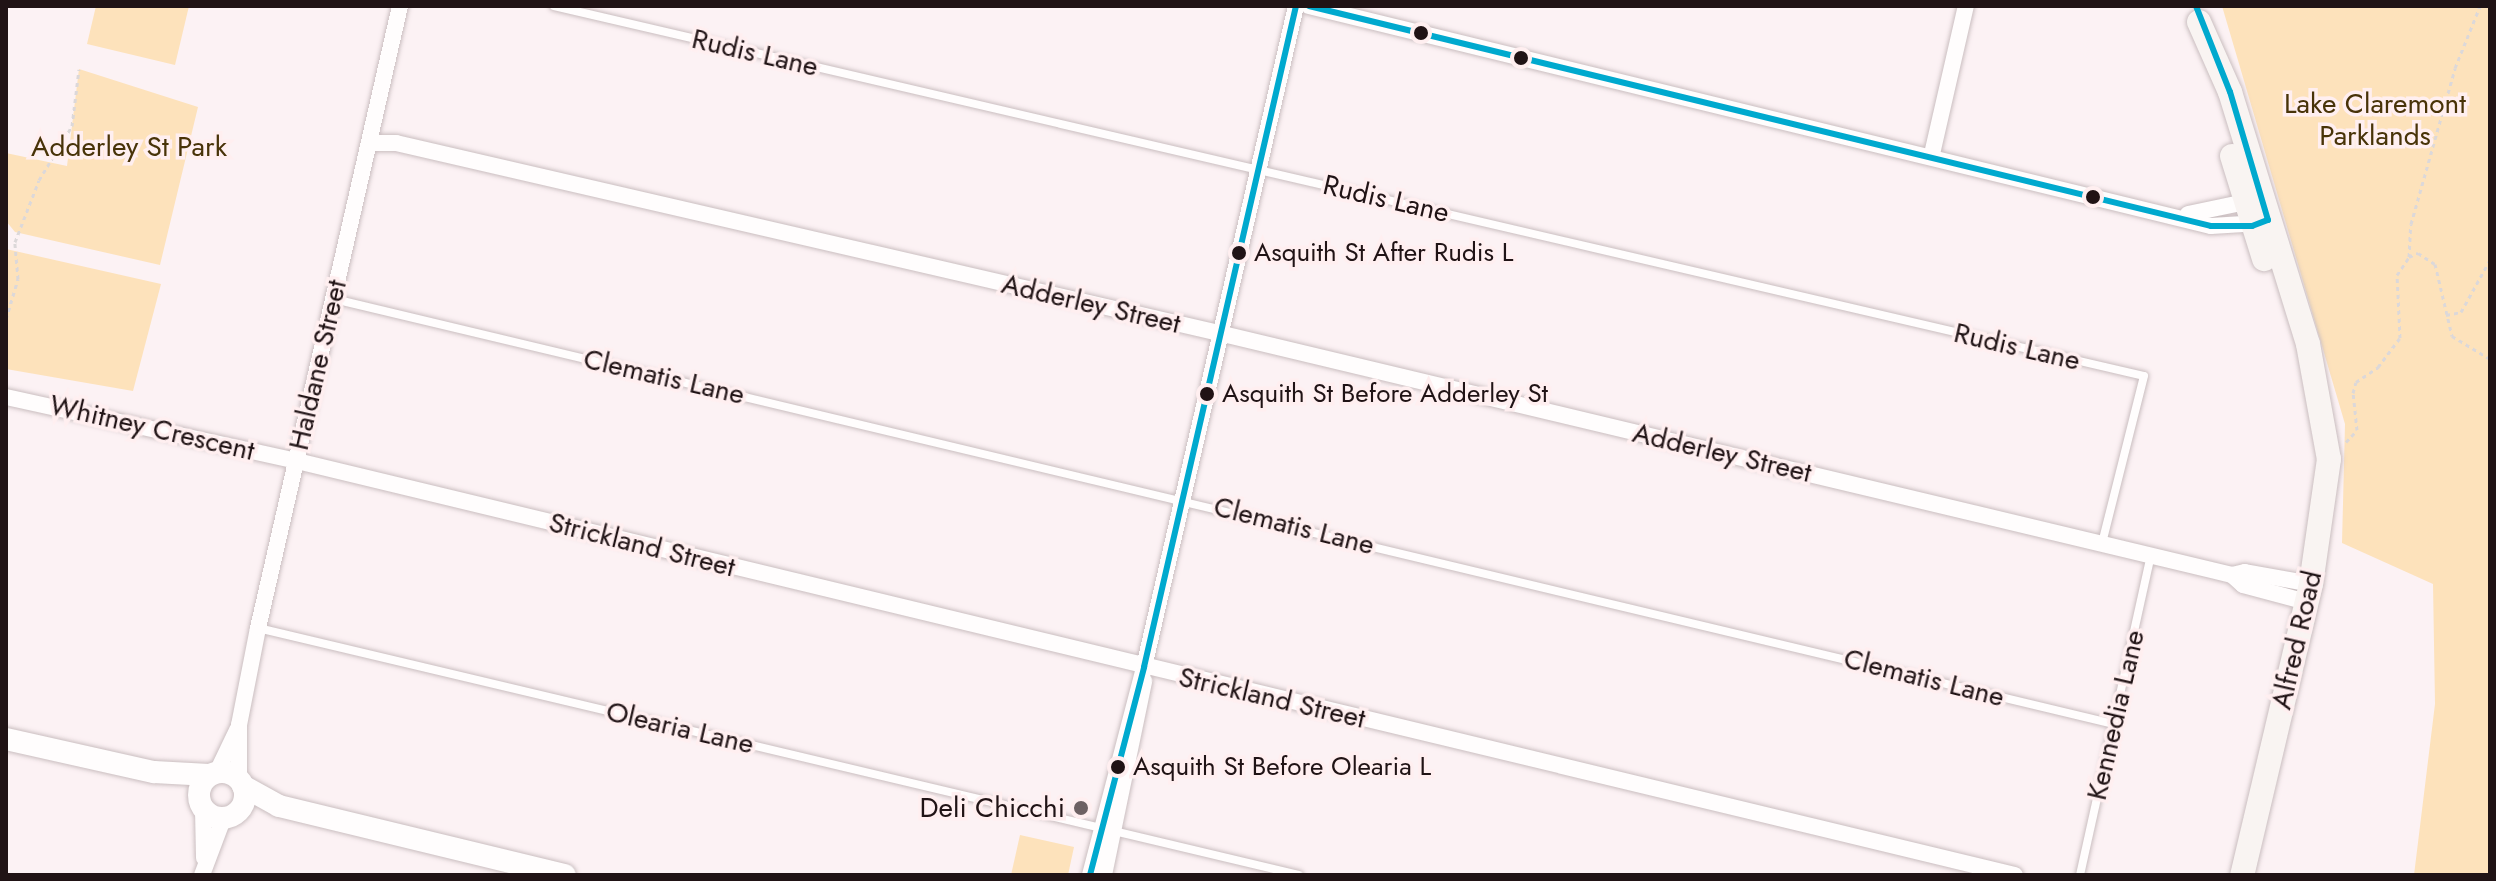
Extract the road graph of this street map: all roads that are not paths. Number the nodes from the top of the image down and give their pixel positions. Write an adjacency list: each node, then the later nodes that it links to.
1 (400, 6): 7 (street, Haldane Street)
2 (554, 6): 9 (lane, Rudis Lane)
3 (1296, 6): 9 (street)
4 (1309, 6): 8 (street)
5 (1966, 6): 8 (street)
6 (2198, 14): 10 (main road, Alfred Road)
7 (369, 143): 12 (street, Haldane Street); 13 (street, Adderley Street)
8 (1932, 154): 11 (street)
9 (1259, 169): 13 (street); 17 (lane, Rudis Lane)
10 (2257, 212): 11 (street); 11 (street); 19 (main road, Alfred Road)
11 (2179, 215)
12 (333, 299): 15 (street, Haldane Street); 16 (lane, Clematis Lane)
13 (1223, 334): 16 (street); 17 (street, Adderley Street)
14 (6, 397): 15 (street, Whitney Crescent)
15 (297, 461): 20 (street, Haldane Street); 21 (street, Strickland Street)
16 (1184, 499): 21 (street); 22 (lane, Clematis Lane)
17 (2102, 543): 18 (street, Adderley Street)
18 (2152, 555): 19 (street, Adderley Street); 22 (lane, Kennedia Lane)
19 (2309, 593): 38 (main road, Alfred Road)
20 (258, 628): 23 (street, Haldane Street); 30 (lane, Olearia Lane)
21 (1144, 667): 30 (street); 36 (street, Strickland Street)
22 (2114, 724): 37 (lane, Kennedia Lane)
23 (239, 725): 26 (street, Haldane Street); 27 (street, Haldane Street)
24 (6, 739): 25 (main road)
25 (154, 772): 26 (main road); 29 (main road)
26 (213, 774): 27 (main road); 29 (main road)
27 (241, 783): 28 (main road); 29 (main road)
28 (279, 806): 29 (main road); 32 (main road)
29 (216, 809): 31 (street)
30 (1107, 830): 33 (street); 34 (street); 35 (lane, Olearia Lane)
31 (203, 869)
32 (565, 875)
33 (1090, 875)
34 (1104, 875)
35 (1299, 875)
36 (2015, 875)
37 (2080, 875)
38 (2242, 875)

